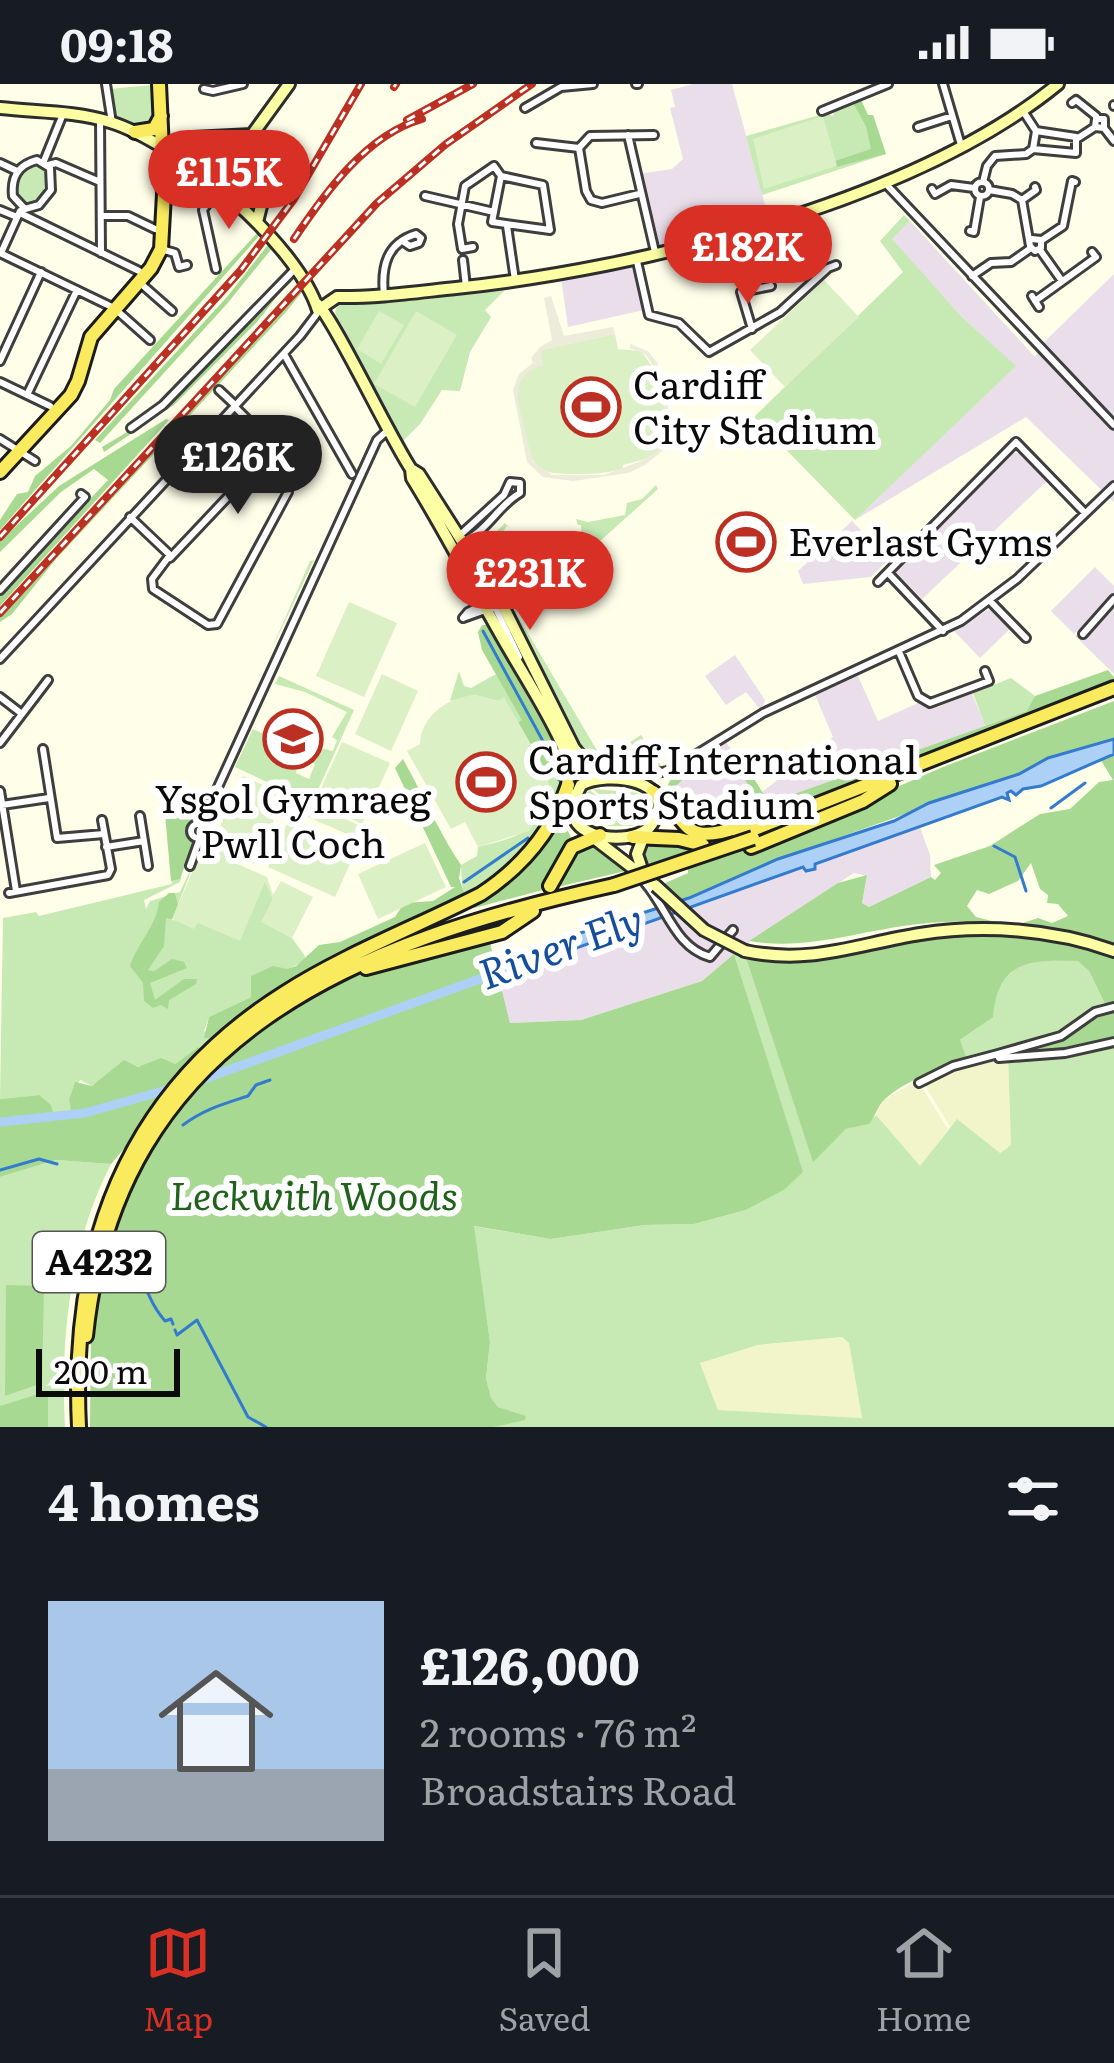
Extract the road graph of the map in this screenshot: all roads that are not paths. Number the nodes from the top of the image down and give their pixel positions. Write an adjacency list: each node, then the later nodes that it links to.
1 (106, 84): 20 (street)
2 (159, 84): 18 (main road)
3 (243, 84): 10 (street)
4 (289, 84): 25 (main road)
5 (593, 84): 13 (street)
6 (893, 84): 9 (street)
7 (943, 84): 19 (street)
8 (1058, 84): 16 (main road)
9 (870, 87): 15 (street)
10 (204, 89)
11 (1072, 103): 21 (street)
12 (1114, 107): 21 (street)
13 (525, 108)
14 (0, 109): 17 (main road)
15 (828, 111)
16 (1023, 111): 23 (street); 34 (main road)
17 (63, 114): 20 (main road); 37 (street)
18 (161, 116): 24 (main road); 33 (main road)
19 (952, 116): 22 (street); 34 (street)
20 (106, 121): 24 (main road); 43 (street)
21 (1100, 123): 29 (street); 30 (street)
22 (918, 127)
23 (1036, 131): 29 (street); 35 (street)
24 (135, 132): 33 (main road)
25 (252, 135): 28 (main road); 61 (main road)
26 (628, 135): 27 (street); 32 (street); 52 (street)
27 (654, 135)
28 (223, 136): 33 (main road); 39 (street)
29 (1078, 138): 35 (street)
30 (1114, 141)
31 (536, 143): 32 (street)
32 (578, 148): 52 (street)
33 (163, 149): 38 (main road); 42 (main road)
34 (962, 149): 45 (main road)
35 (1033, 149): 44 (street)
36 (0, 163): 40 (street)
37 (46, 163): 40 (street); 43 (street); 59 (street)
38 (184, 164): 42 (main road); 50 (main road)
39 (224, 170)
40 (17, 171): 59 (street)
41 (501, 176): 56 (street); 58 (street); 62 (street)
42 (164, 177): 70 (main road)
43 (101, 182): 60 (street)
44 (983, 182): 47 (street); 51 (street)
45 (885, 183): 69 (street); 71 (main road)
46 (1074, 186): 67 (street)
47 (974, 188): 49 (street); 54 (street)
48 (1035, 188): 55 (street)
49 (932, 189)
50 (217, 190): 61 (main road); 80 (street)
51 (989, 190): 54 (street); 55 (street)
52 (639, 194): 71 (street)
53 (424, 196): 56 (street)
54 (980, 196): 64 (street)
55 (1022, 200): 67 (street)
56 (462, 204): 58 (street); 75 (street)
57 (0, 210): 59 (street)
58 (494, 212): 62 (street)
59 (20, 213): 72 (street); 73 (street)
60 (102, 216): 63 (street); 72 (street)
61 (257, 222): 81 (main road)
62 (507, 226): 85 (street)
63 (155, 229)
64 (970, 231)
65 (954, 239): 69 (street)
66 (404, 242): 90 (street)
67 (1036, 244): 84 (street); 86 (street)
68 (473, 247): 75 (street)
69 (944, 248): 84 (street)
70 (161, 249): 79 (street); 83 (main road)
71 (655, 252): 76 (main road)
72 (101, 253): 83 (street)
73 (2, 254): 77 (street); 82 (street)
74 (1096, 254): 86 (street)
75 (462, 256): 88 (street)
76 (636, 256): 85 (main road); 95 (street)
77 (0, 265)
78 (836, 265): 95 (street)
79 (180, 267)
80 (216, 268)
81 (296, 269): 93 (main road); 105 (street)
82 (41, 272): 89 (street); 98 (street)
83 (139, 276): 92 (main road); 94 (street)
84 (971, 276): 104 (street)
85 (515, 280): 88 (main road)
86 (1062, 281): 91 (street)
87 (771, 286): 95 (street)
88 (466, 287): 90 (main road)
89 (77, 290): 92 (street); 101 (street)
90 (384, 295): 93 (main road)
91 (1035, 301)
92 (114, 308): 96 (street); 109 (main road)
93 (321, 310): 97 (street); 106 (main road)
94 (172, 311)
95 (752, 328)
96 (150, 340)
97 (284, 353): 103 (street); 112 (street)
98 (0, 361)
99 (0, 382): 101 (street)
100 (219, 390): 103 (street)
101 (27, 395): 102 (street)
102 (50, 406)
103 (235, 406): 108 (street); 117 (street)
104 (1114, 425)
105 (131, 428)
106 (387, 431): 118 (main road); 159 (street)
107 (0, 439): 109 (street)
108 (276, 447): 119 (street); 119 (street)
109 (21, 449): 110 (street); 111 (main road)
110 (35, 461)
111 (0, 472)
112 (352, 473)
113 (1112, 491): 116 (street)
114 (510, 493): 118 (street)
115 (81, 494): 123 (street)
116 (1085, 513): 121 (street); 125 (street)
117 (130, 517): 119 (street); 131 (street)
118 (457, 538): 126 (main road); 126 (main road)
119 (170, 558)
120 (583, 558): 126 (street)
121 (887, 572): 122 (street); 127 (street)
122 (878, 582)
123 (0, 590)
124 (1114, 599): 128 (street)
125 (990, 601): 127 (street); 129 (street)
126 (492, 604): 140 (main road); 145 (main road)
127 (943, 632): 130 (street)
128 (1083, 634)
129 (1026, 638)
130 (899, 652): 132 (street); 139 (street)
131 (0, 659)
132 (986, 671)
133 (47, 686): 136 (street)
134 (1114, 693): 142 (main road, A4232); 153 (main road, A4232)
135 (0, 697): 136 (street)
136 (22, 714): 137 (street)
137 (0, 743)
138 (43, 749): 146 (street)
139 (671, 770): 141 (street); 144 (street)
140 (613, 778): 141 (main road); 145 (main road)
141 (631, 779): 144 (main road)
142 (859, 788): 144 (main road); 153 (main road, A4232)
143 (0, 791): 147 (street)
144 (659, 792): 152 (main road)
145 (569, 796): 151 (main road); 165 (main road)
146 (50, 797): 147 (street); 150 (street)
147 (2, 805): 157 (street)
148 (140, 816): 154 (street)
149 (102, 820): 150 (street)
150 (104, 834): 156 (street)
151 (592, 834): 152 (main road); 160 (main road); 162 (main road)
152 (641, 834): 155 (main road); 160 (main road)
153 (748, 840): 161 (main road, A4232, bridge)
154 (144, 841): 156 (street); 158 (street)
155 (703, 845)
156 (106, 847): 157 (street)
157 (4, 848)
158 (148, 866)
159 (190, 866)
160 (650, 880): 164 (street); 166 (main road, bridge)
161 (614, 881): 165 (main road, A4232); 167 (main road, A4232)
162 (550, 886)
163 (533, 910): 167 (main road)
164 (733, 930)
165 (376, 946): 169 (main road, A4232)
166 (1114, 951)
167 (332, 976): 169 (main road, A4232)
168 (1114, 1006): 171 (street)
169 (242, 1029): 173 (main road, A4232); 173 (main road, A4232)
170 (1114, 1042): 171 (street)
171 (998, 1054): 172 (street)
172 (919, 1083)
173 (82, 1427)

